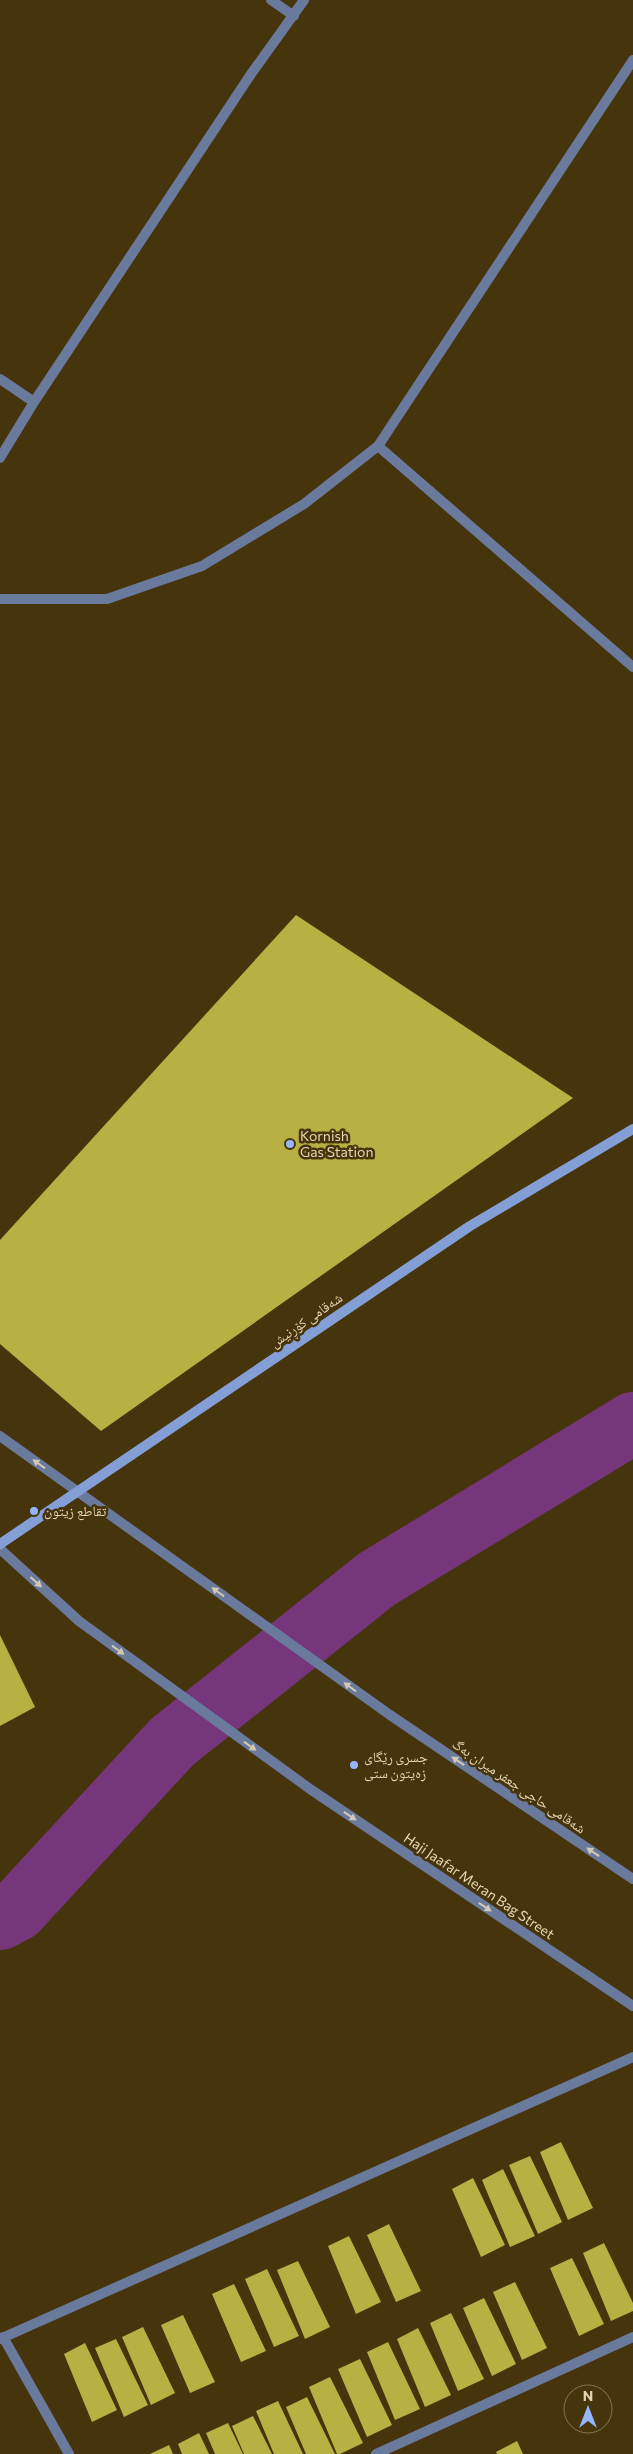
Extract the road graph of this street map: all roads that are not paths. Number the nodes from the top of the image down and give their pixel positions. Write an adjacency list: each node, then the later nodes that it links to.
1 (271, 0): 3 (street)
2 (304, 0): 3 (street)
3 (294, 16): 6 (street)
4 (633, 60): 7 (street)
5 (0, 379): 6 (street)
6 (34, 402): 8 (street)
7 (378, 446): 9 (street); 10 (street)
8 (0, 458)
9 (0, 599)
10 (633, 667)
11 (633, 1129): 13 (main road, شەقامی کۆڕنیش)
12 (0, 1436): 13 (street, شەقامی حاجی جعفر میران بەگ, one-way to 12)
13 (77, 1492): 14 (main road, شەقامی کۆڕنیش); 16 (street, شەقامی حاجی جعفر میران بەگ, one-way to 13)
14 (0, 1544)
15 (0, 1550): 17 (street, Haji Jaafar Meran Bag Street, one-way to 17)
16 (633, 1879)
17 (633, 2006)
18 (633, 2057): 20 (street)
19 (633, 2337): 22 (street)
20 (2, 2338): 21 (street)
21 (69, 2454)
22 (376, 2454)

